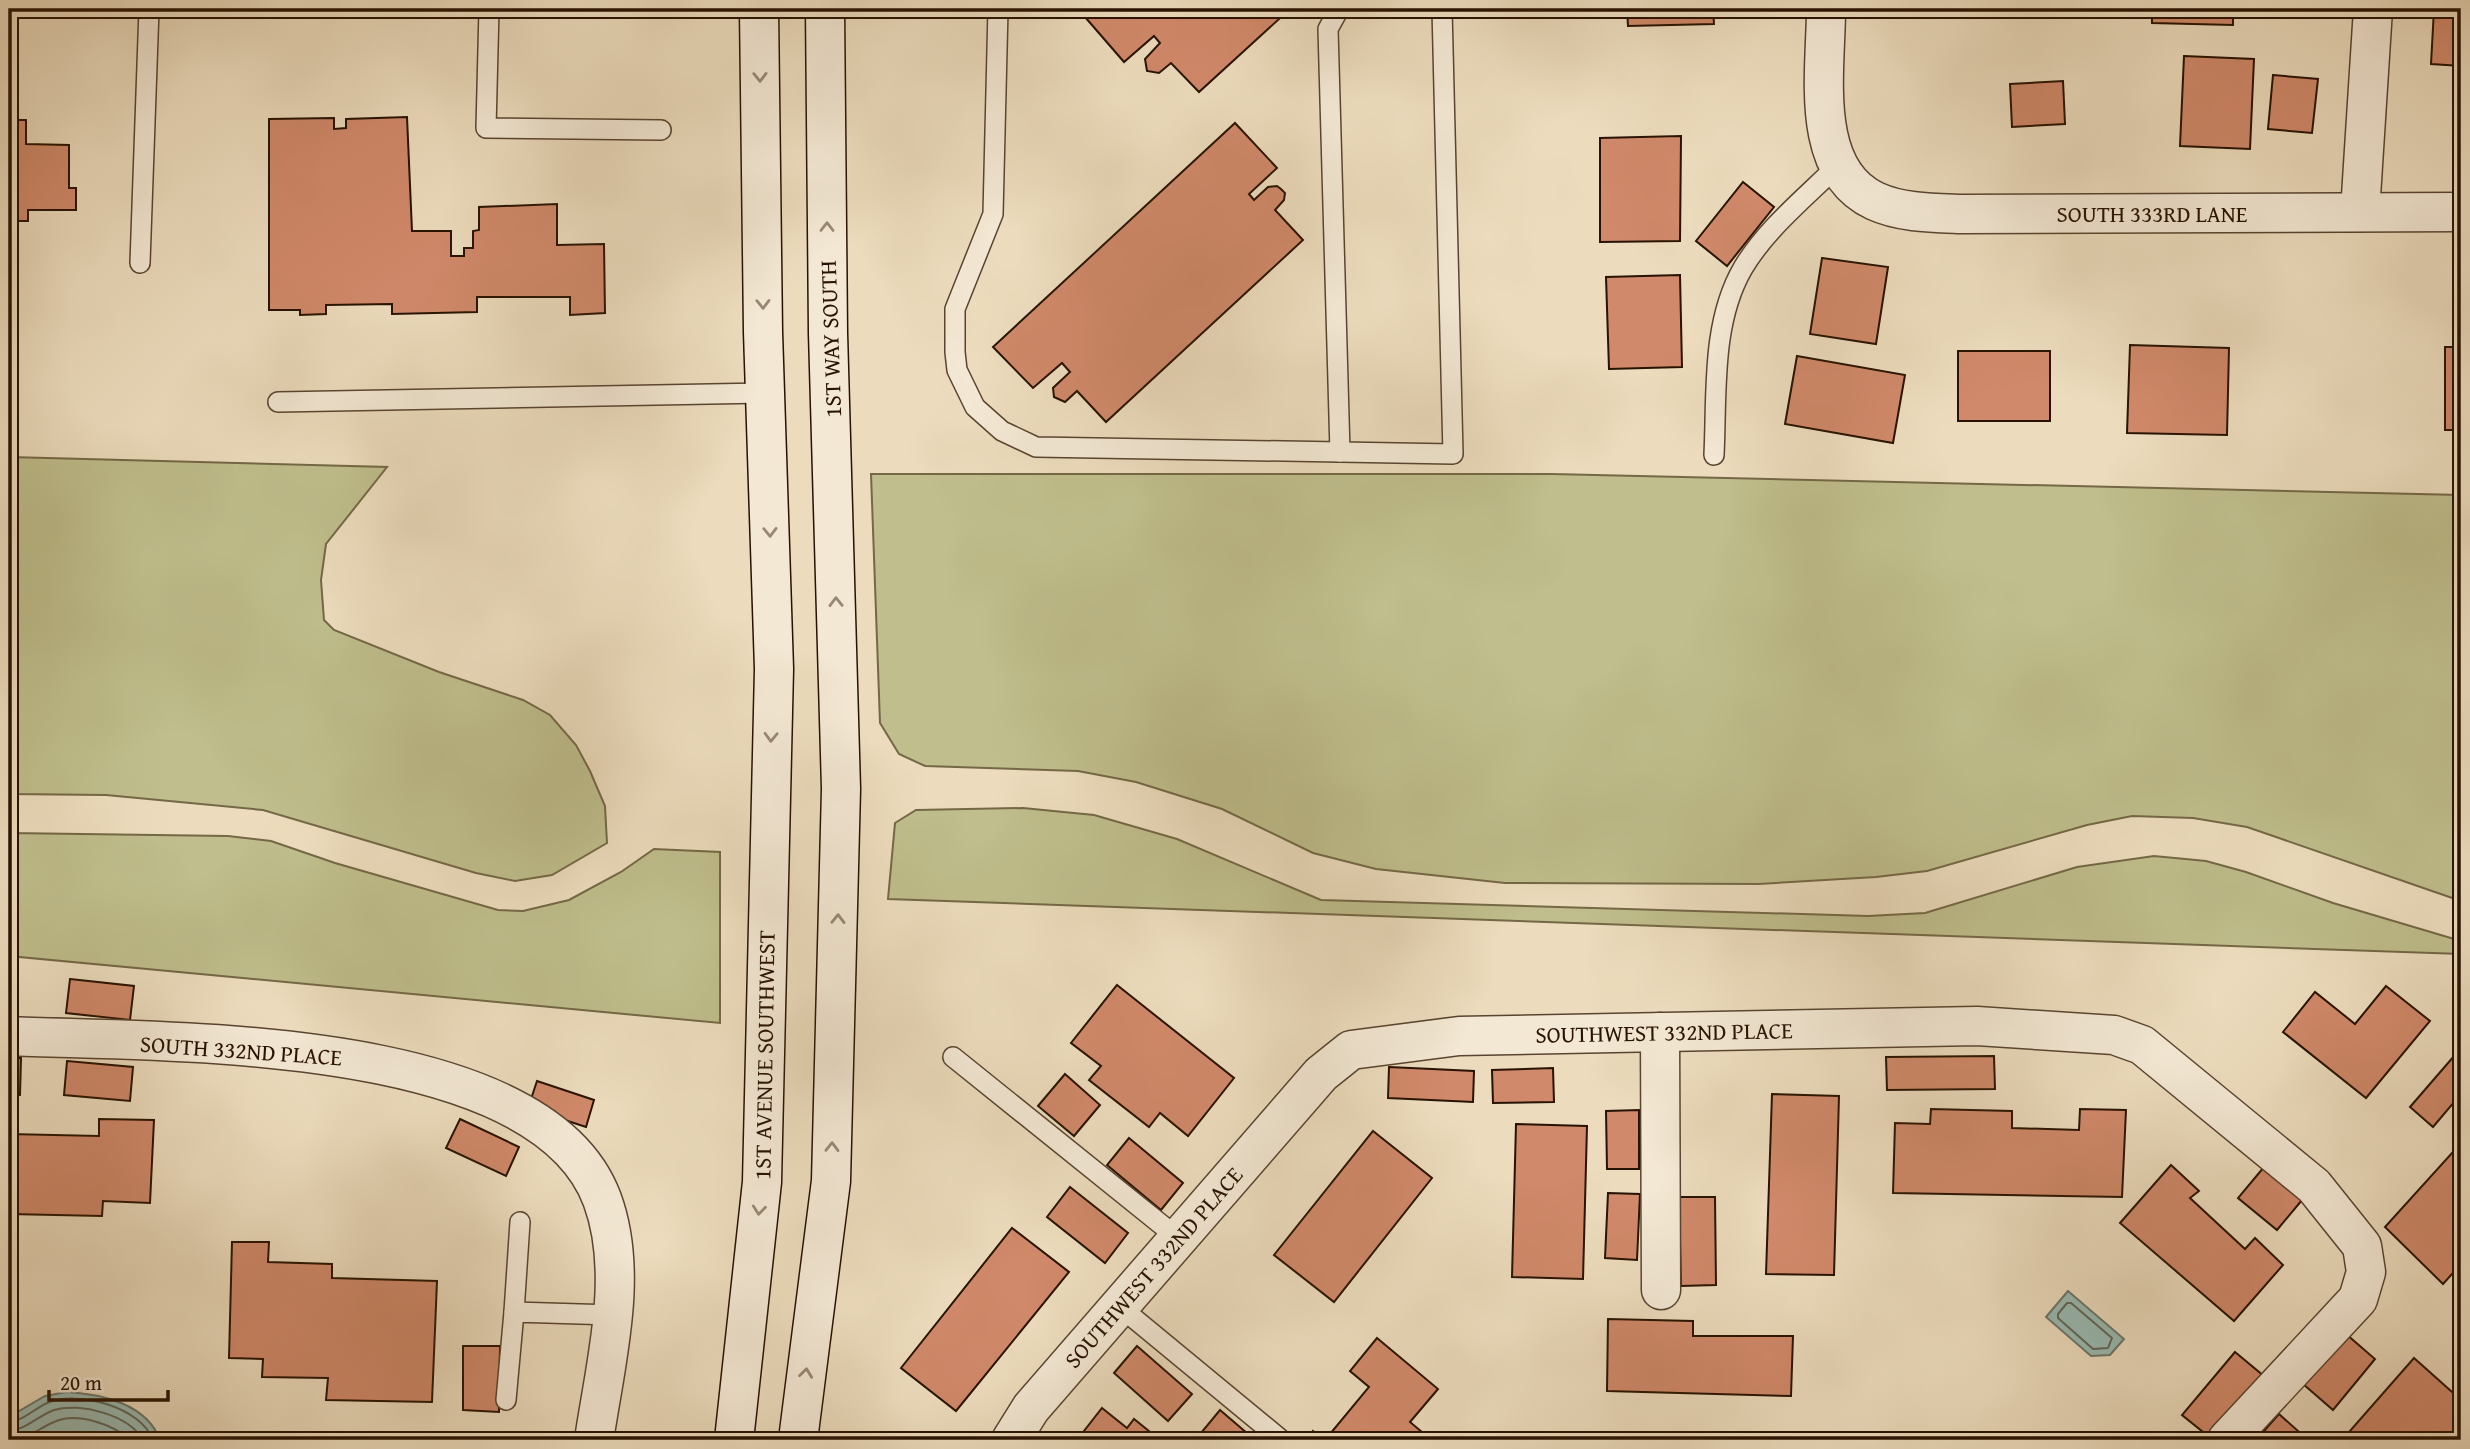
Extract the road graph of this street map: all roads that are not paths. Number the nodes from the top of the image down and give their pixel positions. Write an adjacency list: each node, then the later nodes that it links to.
1 (149, 9): 14 (lane)
2 (489, 9): 10 (lane)
3 (759, 9): 15 (street, one-way to 15)
4 (825, 9): 32 (street, 1ST WAY SOUTH, one-way to 4)
5 (998, 9): 17 (lane)
6 (1339, 9): 17 (lane)
7 (1442, 9): 17 (lane)
8 (1826, 9): 11 (street)
9 (2373, 9): 12 (street)
10 (661, 130)
11 (1844, 175): 12 (street, SOUTH 333RD LANE); 18 (lane)
12 (2360, 212): 13 (street, SOUTH 333RD LANE)
13 (2461, 212)
14 (140, 263)
15 (767, 393): 16 (lane); 31 (street, 1ST AVENUE SOUTHWEST, one-way to 31)
16 (278, 402)
17 (1340, 452)
18 (1714, 455)
19 (1660, 1032): 23 (street, SOUTHWEST 332ND PLACE); 24 (street); 34 (street, SOUTHWEST 332ND PLACE)
20 (9, 1036): 27 (street, SOUTH 332ND PLACE)
21 (953, 1057): 23 (lane)
22 (520, 1222): 26 (lane)
23 (1178, 1238): 25 (street, SOUTHWEST 332ND PLACE)
24 (1661, 1290)
25 (1119, 1306): 29 (lane); 33 (street, SOUTHWEST 332ND PLACE)
26 (513, 1312): 27 (lane); 28 (lane)
27 (613, 1315): 30 (street, SOUTH 332ND PLACE)
28 (506, 1400)
29 (1279, 1438)
30 (594, 1440)
31 (734, 1440)
32 (798, 1440)
33 (1011, 1440)
34 (2227, 1440)

